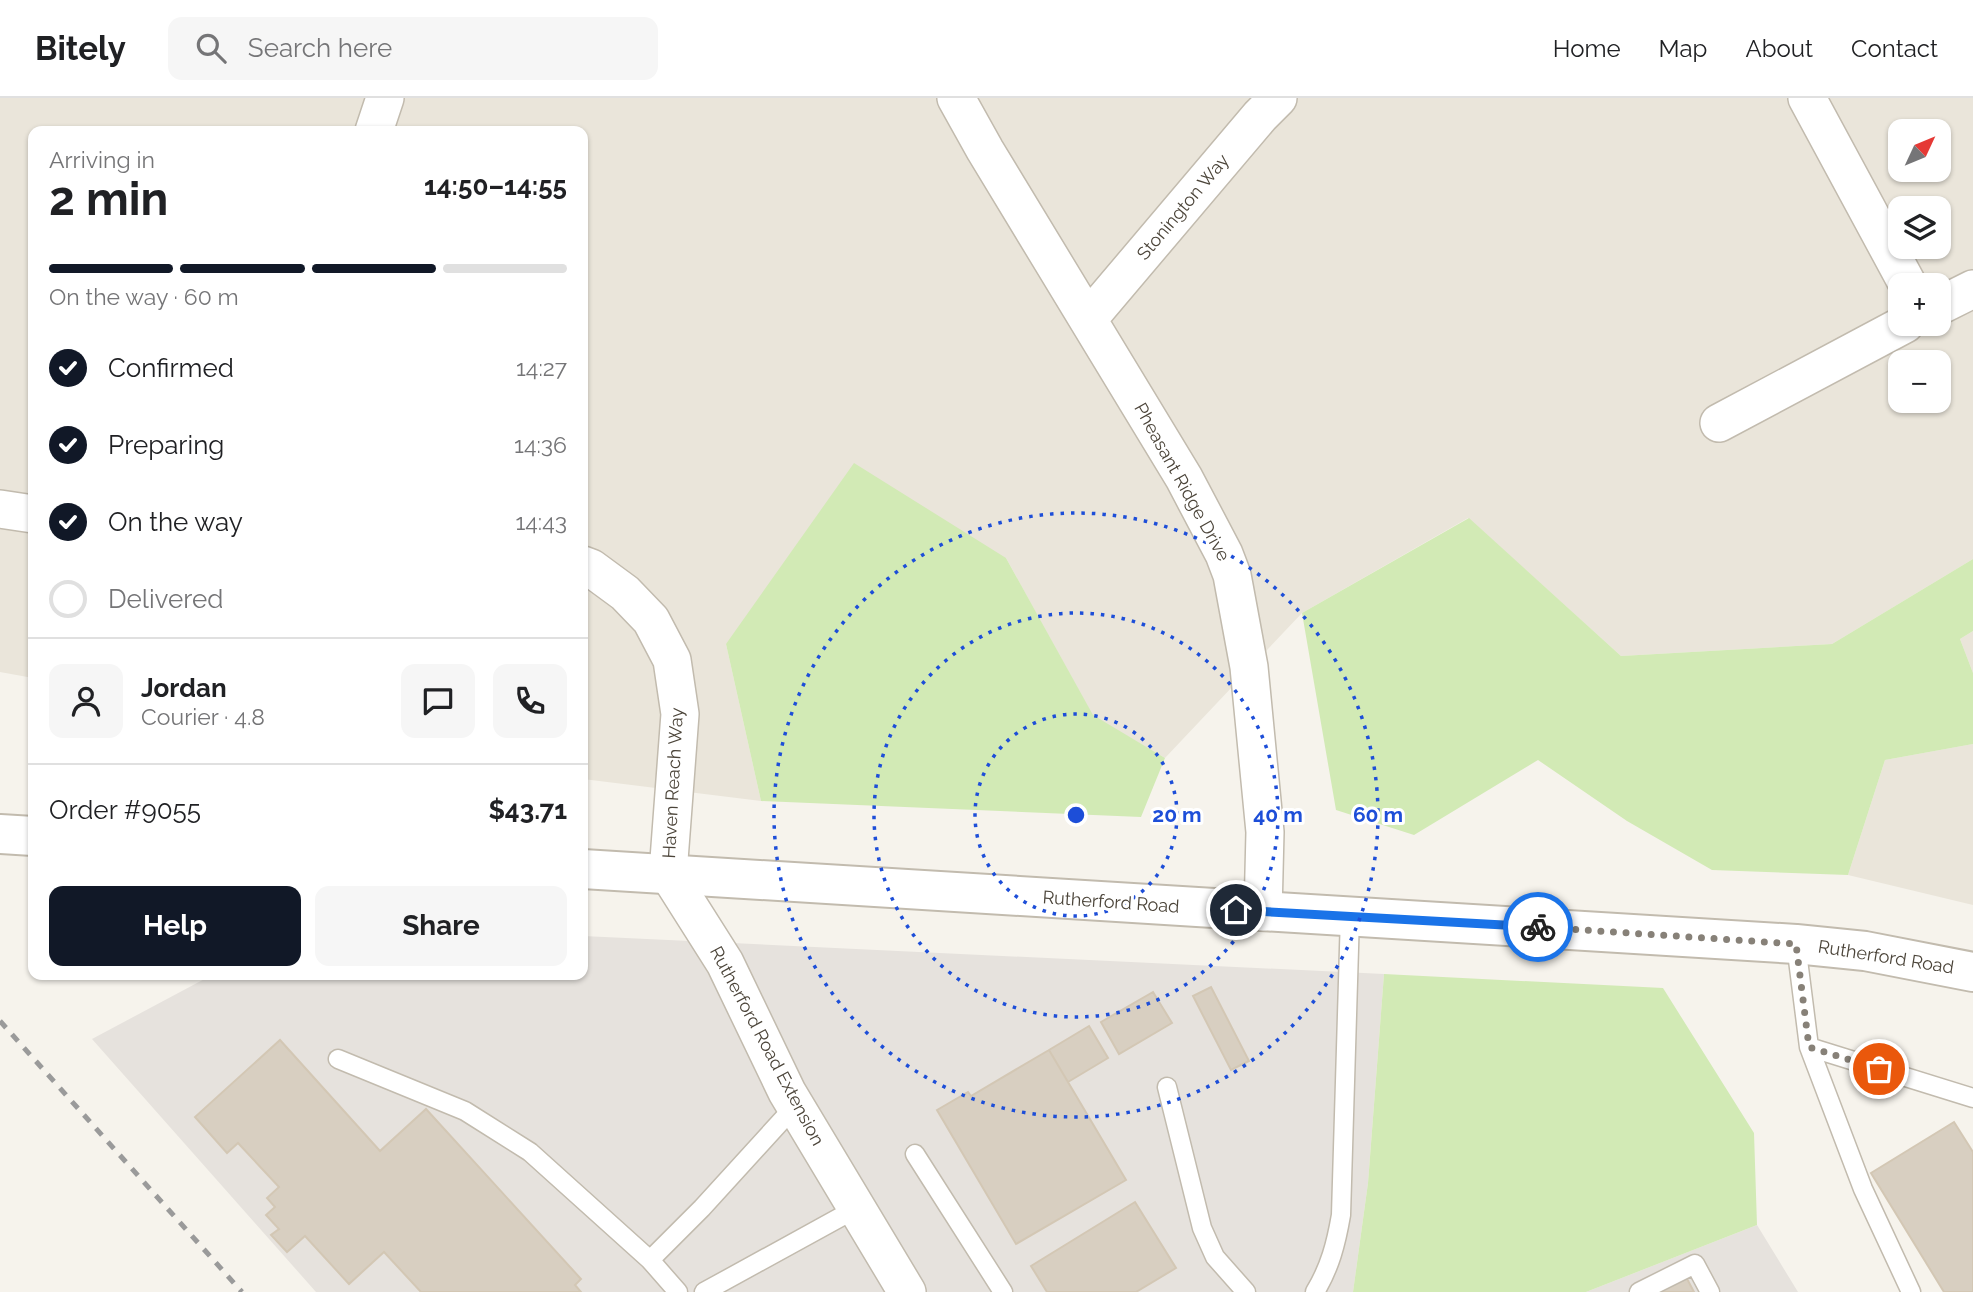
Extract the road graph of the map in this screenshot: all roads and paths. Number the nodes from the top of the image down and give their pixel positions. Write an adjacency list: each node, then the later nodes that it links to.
1 (385, 98): 5 (street)
2 (956, 98): 9 (street, Pheasant Ridge Drive)
3 (1278, 98): 9 (street, Stonington Way)
4 (1807, 98): 6 (street)
5 (376, 126)
6 (1902, 273)
7 (1973, 289): 8 (street)
8 (1951, 300)
9 (1089, 318): 19 (street, Pheasant Ridge Drive)
10 (1888, 333): 11 (street)
11 (1720, 423)
12 (0, 509): 13 (street)
13 (28, 513)
14 (588, 567): 18 (street, Haven Reach Way)
15 (0, 834): 16 (street)
16 (28, 836)
17 (588, 869): 18 (street, Rutherford Road)
18 (668, 873): 19 (street, Rutherford Road); 27 (street, Rutherford Road Extension)
19 (1263, 912): 20 (street, Rutherford Road)
20 (1350, 915): 21 (street, Rutherford Road); 36 (lane)
21 (1796, 944): 22 (street, Rutherford Road); 23 (lane)
22 (1973, 972)
23 (1809, 1047): 26 (lane); 39 (lane)
24 (338, 1059): 30 (lane)
25 (1167, 1087): 35 (lane)
26 (1973, 1098)
27 (795, 1106): 29 (street, Rutherford Road Extension); 30 (lane)
28 (915, 1154): 34 (lane)
29 (857, 1208): 32 (lane); 33 (street, Rutherford Road Extension)
30 (650, 1260): 31 (lane)
31 (678, 1292)
32 (704, 1292)
33 (908, 1292)
34 (1003, 1292)
35 (1246, 1292)
36 (1315, 1292)
37 (1639, 1292): 38 (lane)
38 (1710, 1292)
39 (1911, 1292)

